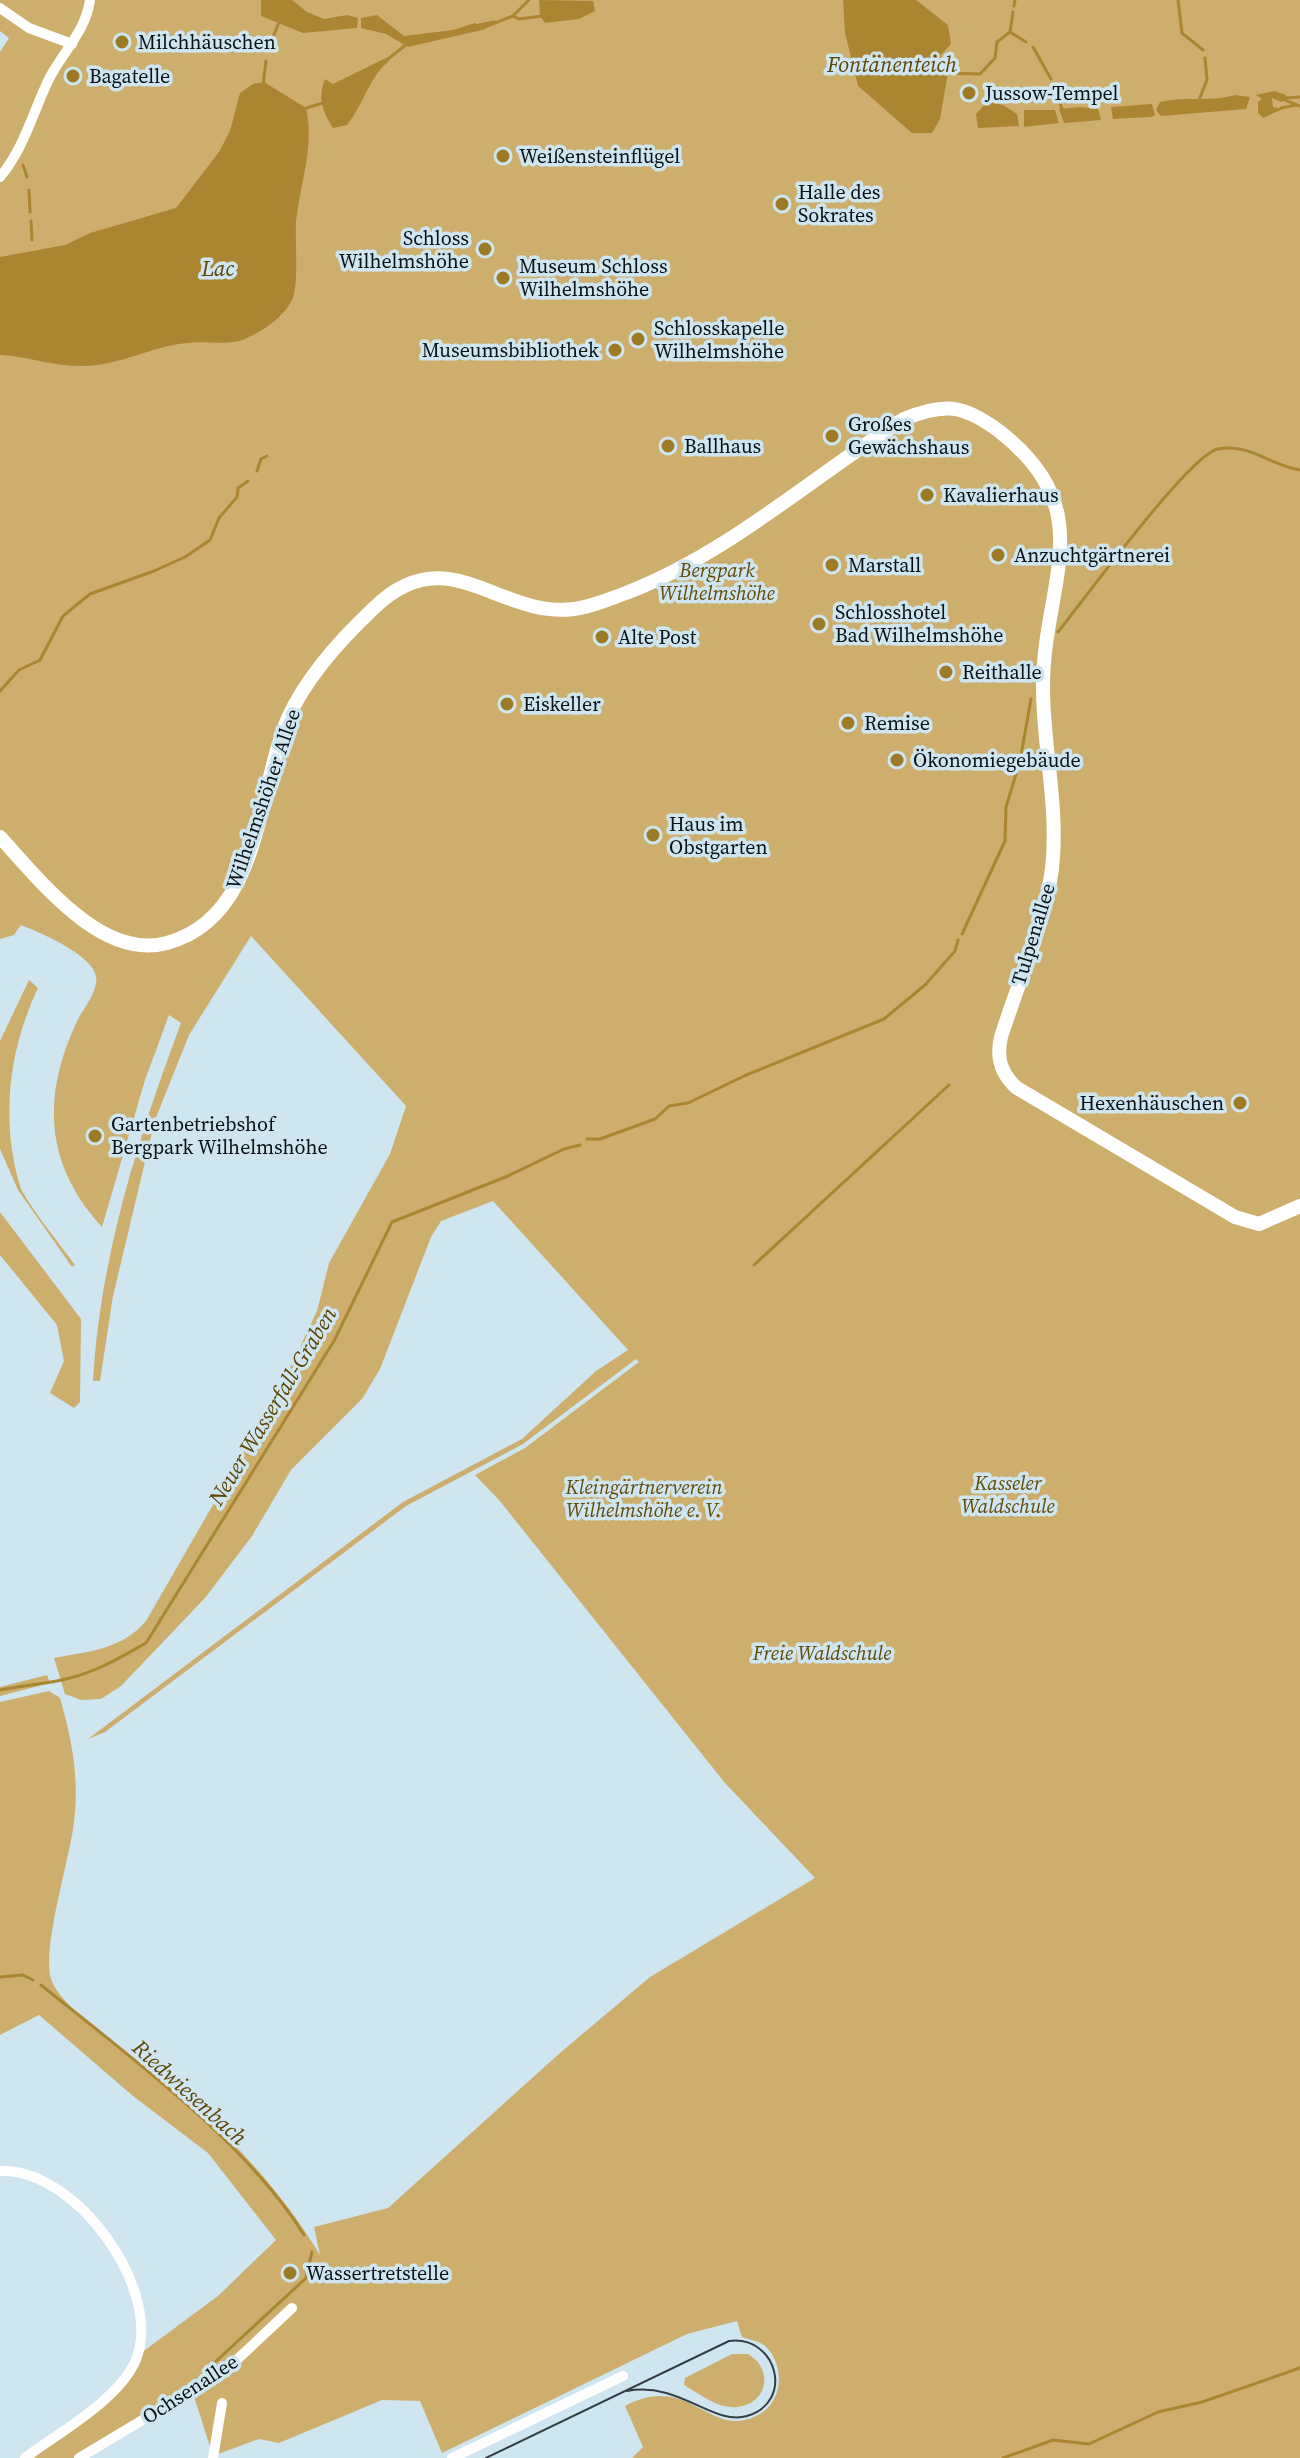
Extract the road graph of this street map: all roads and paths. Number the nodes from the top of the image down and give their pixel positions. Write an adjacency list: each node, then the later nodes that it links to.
1 (90, 0): 3 (street)
2 (0, 8): 3 (street)
3 (72, 44): 4 (street)
4 (0, 177)
5 (904, 419): 6 (main road, Wilhelmshöher Allee); 7 (main road, Tulpenallee)
6 (0, 837)
7 (1300, 1206)
8 (0, 2171): 12 (street)
9 (292, 2308): 13 (street, Ochsenallee)
10 (623, 2376): 15 (street)
11 (222, 2403): 14 (street)
12 (25, 2458)
13 (79, 2458)
14 (213, 2458)
15 (452, 2458)

